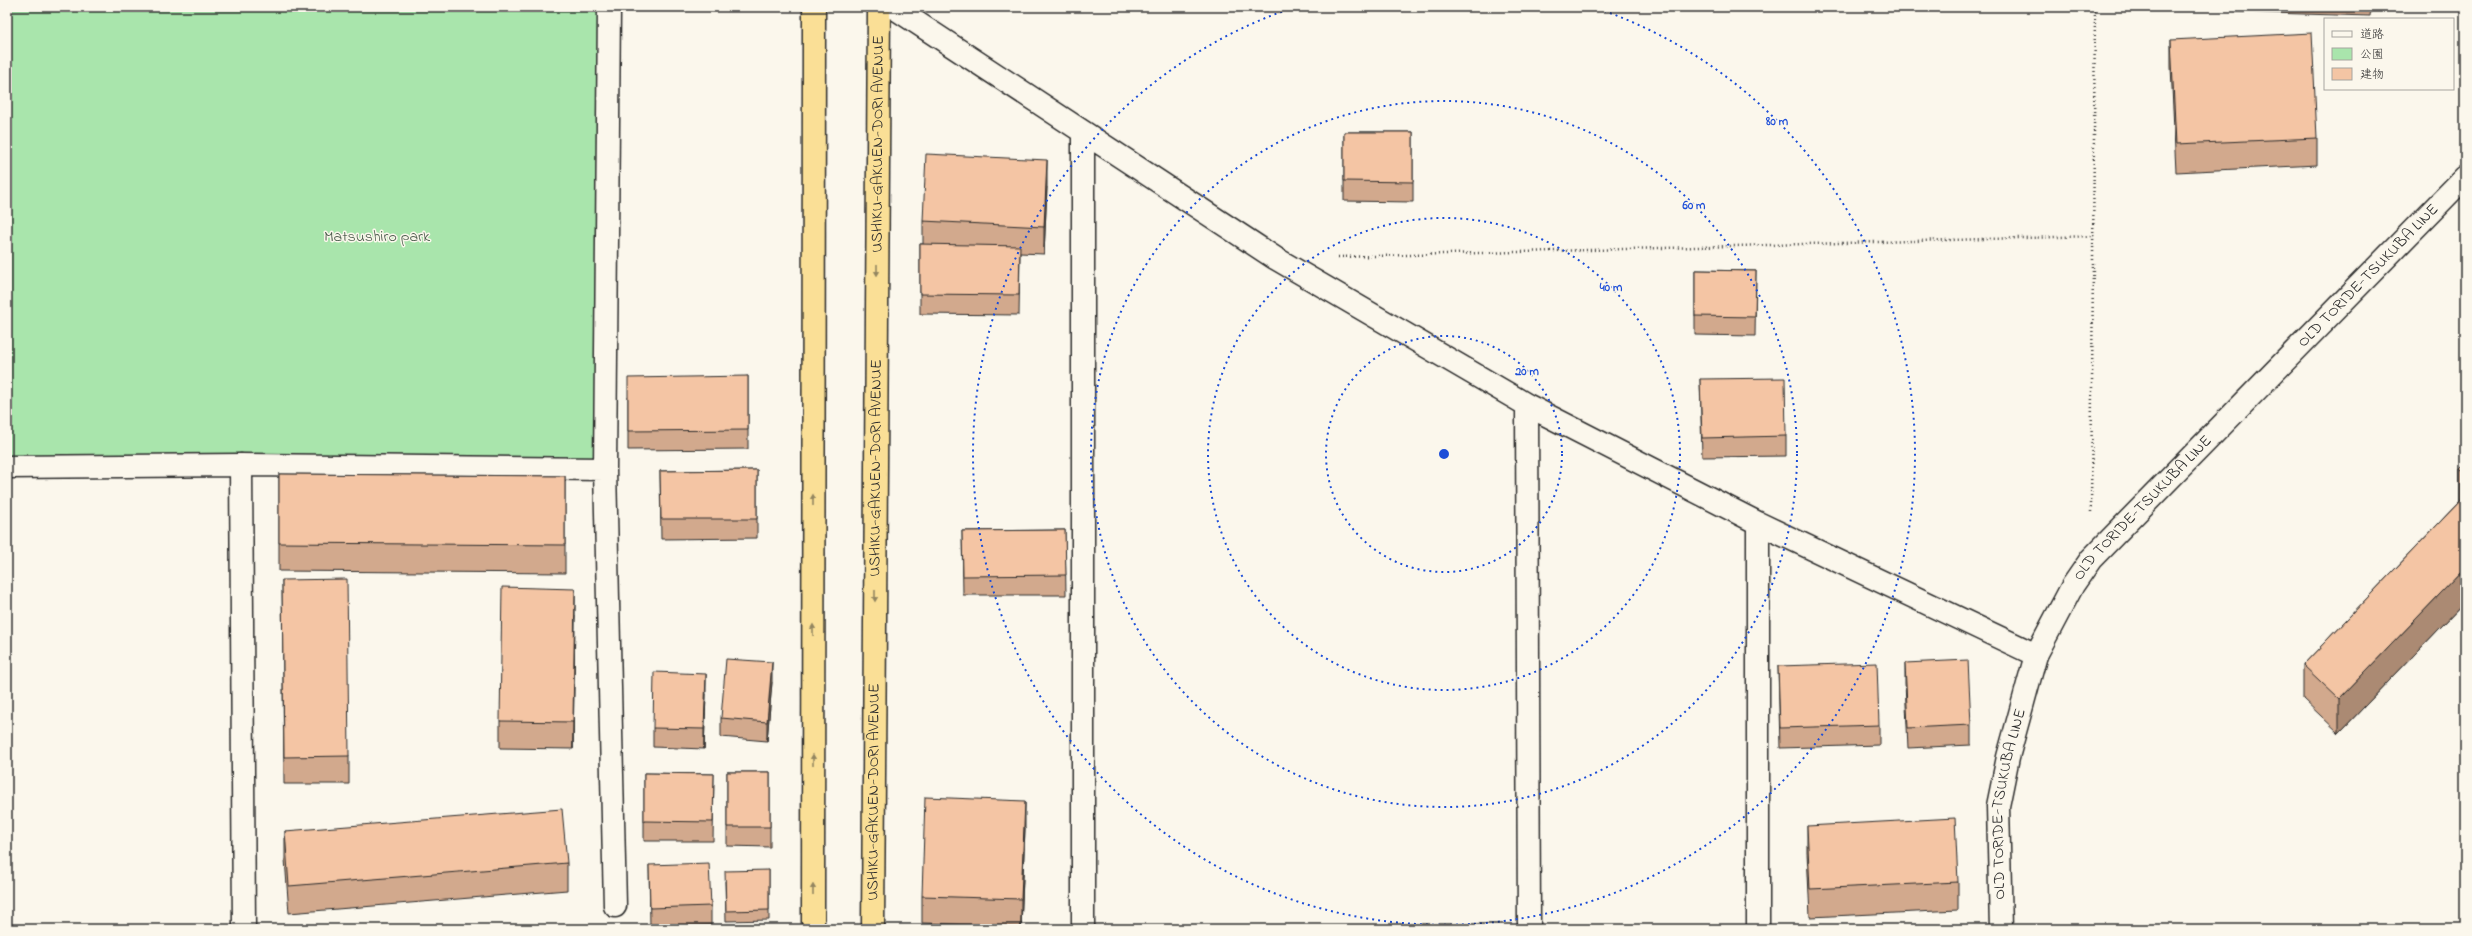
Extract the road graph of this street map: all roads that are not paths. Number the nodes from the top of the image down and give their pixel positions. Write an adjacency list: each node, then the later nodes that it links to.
1 (609, 7): 10 (street)
2 (814, 7): 16 (highway, one-way to 2)
3 (879, 7): 17 (highway, USHIKU-GAKUEN-DORI AVENUE, one-way to 17)
4 (892, 7): 5 (street)
5 (1083, 133): 7 (street); 18 (street)
6 (2465, 177): 12 (street, OLD TORIDE-TSUKUBA LINE)
7 (1528, 405): 11 (street); 19 (street)
8 (241, 465): 9 (street); 10 (street); 15 (street)
9 (7, 467)
10 (605, 469): 13 (street)
11 (1758, 523): 12 (street); 14 (street)
12 (2036, 655): 20 (street, OLD TORIDE-TSUKUBA LINE)
13 (615, 906)
14 (1758, 926)
15 (244, 929)
16 (813, 929)
17 (873, 929)
18 (1083, 929)
19 (1530, 929)
20 (2001, 929)

